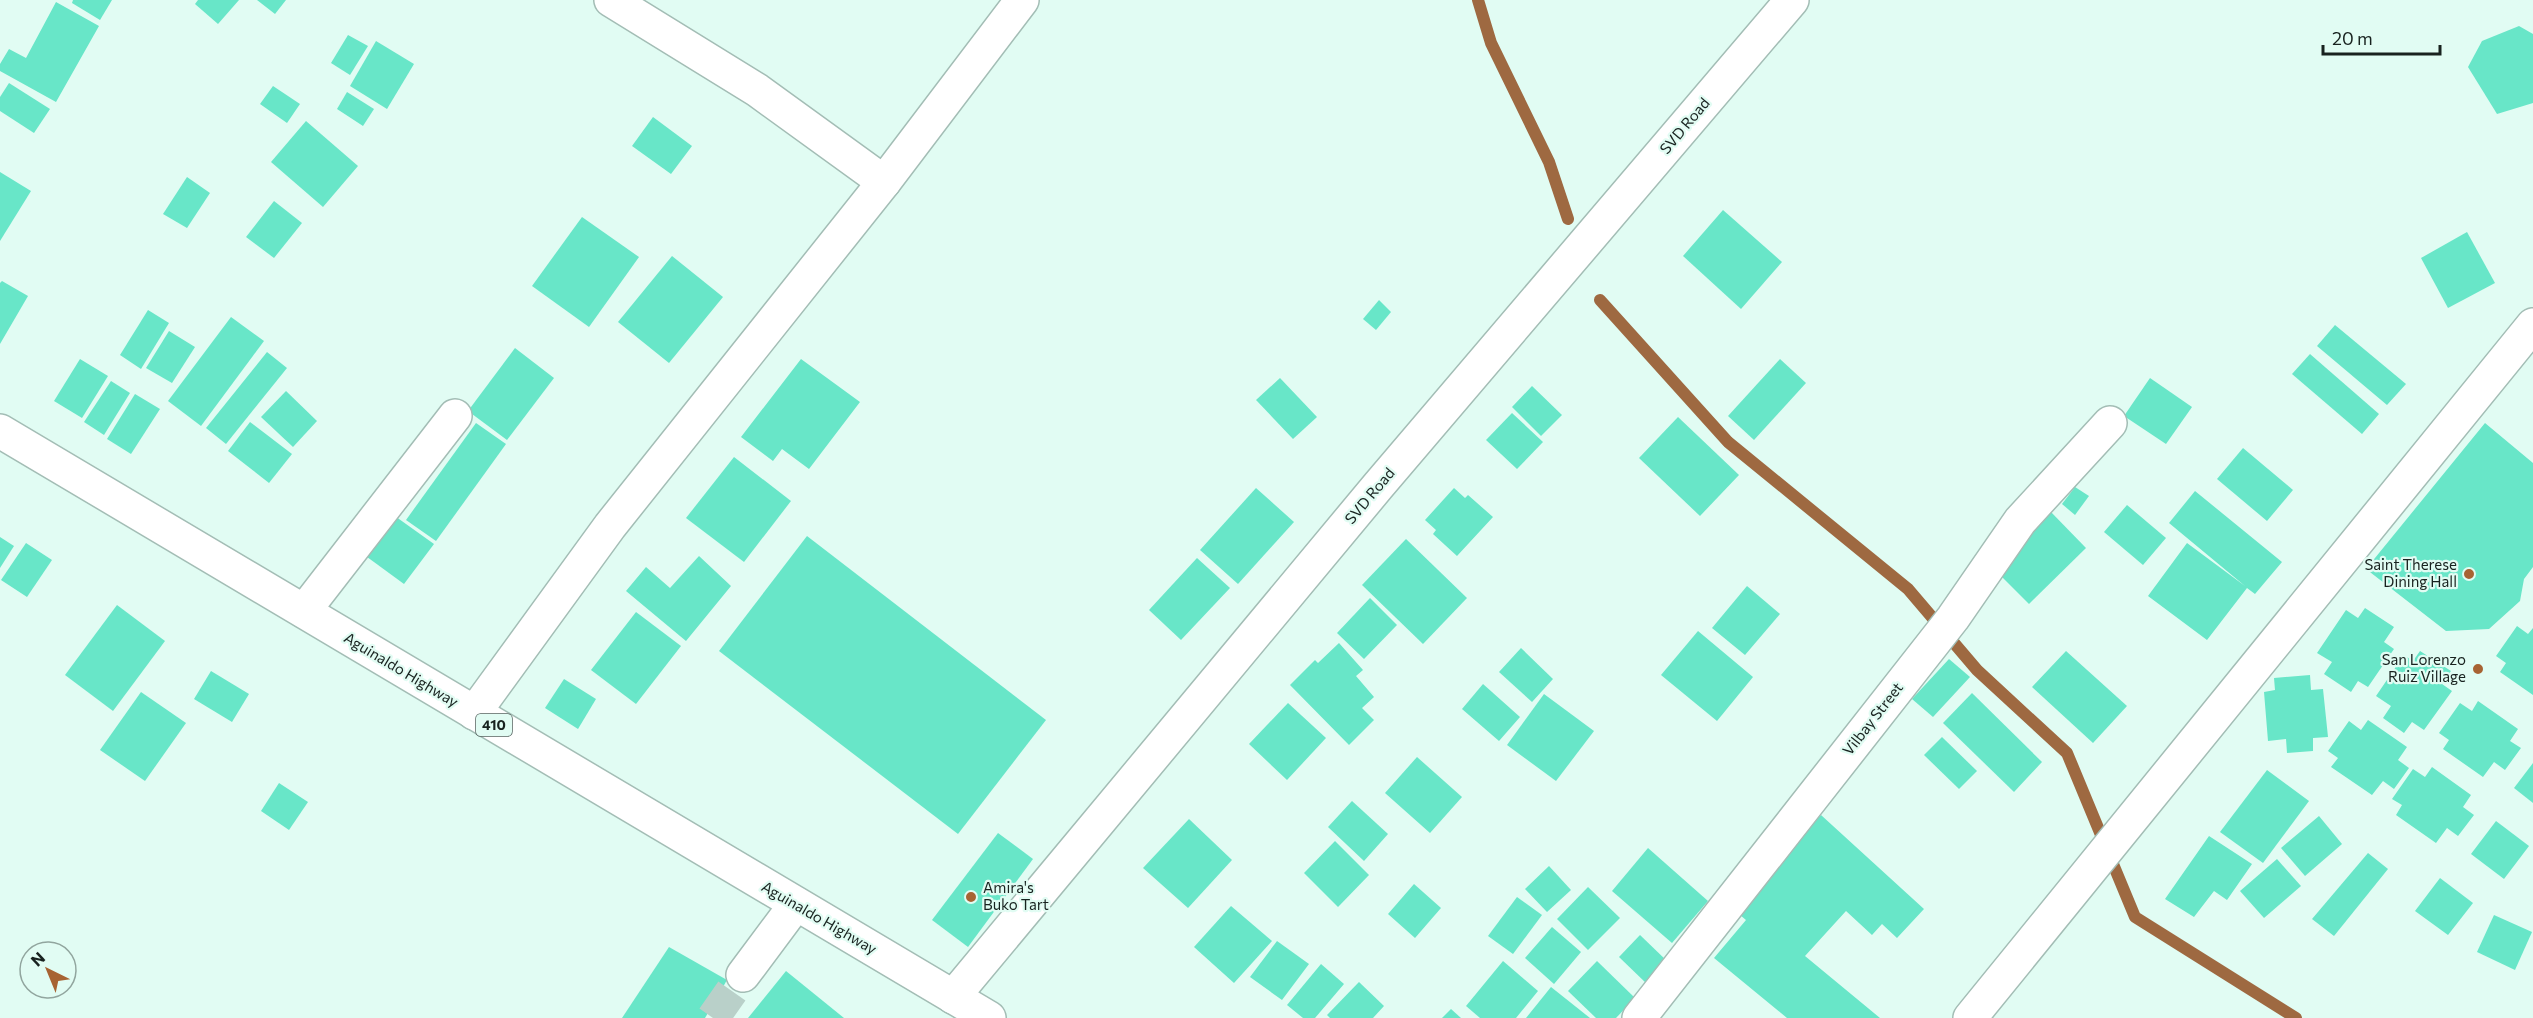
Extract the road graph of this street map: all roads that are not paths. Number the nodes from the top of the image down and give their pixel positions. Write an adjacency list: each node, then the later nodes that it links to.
1 (611, 0): 4 (street)
2 (1792, 0): 13 (street, SVD Road)
3 (1013, 3): 4 (street)
4 (884, 182): 10 (street)
5 (2533, 325): 16 (street)
6 (455, 416): 9 (street)
7 (2110, 423): 15 (street, Vilbay Street)
8 (0, 431): 9 (street, Aguinaldo Highway / 410)
9 (304, 611): 10 (street, Aguinaldo Highway / 410)
10 (474, 713): 11 (street, Aguinaldo Highway / 410)
11 (796, 904): 12 (street); 13 (street, Aguinaldo Highway / 410)
12 (743, 975)
13 (953, 996): 14 (street, Aguinaldo Highway / 410)
14 (989, 1018)
15 (1639, 1018)
16 (1970, 1018)

